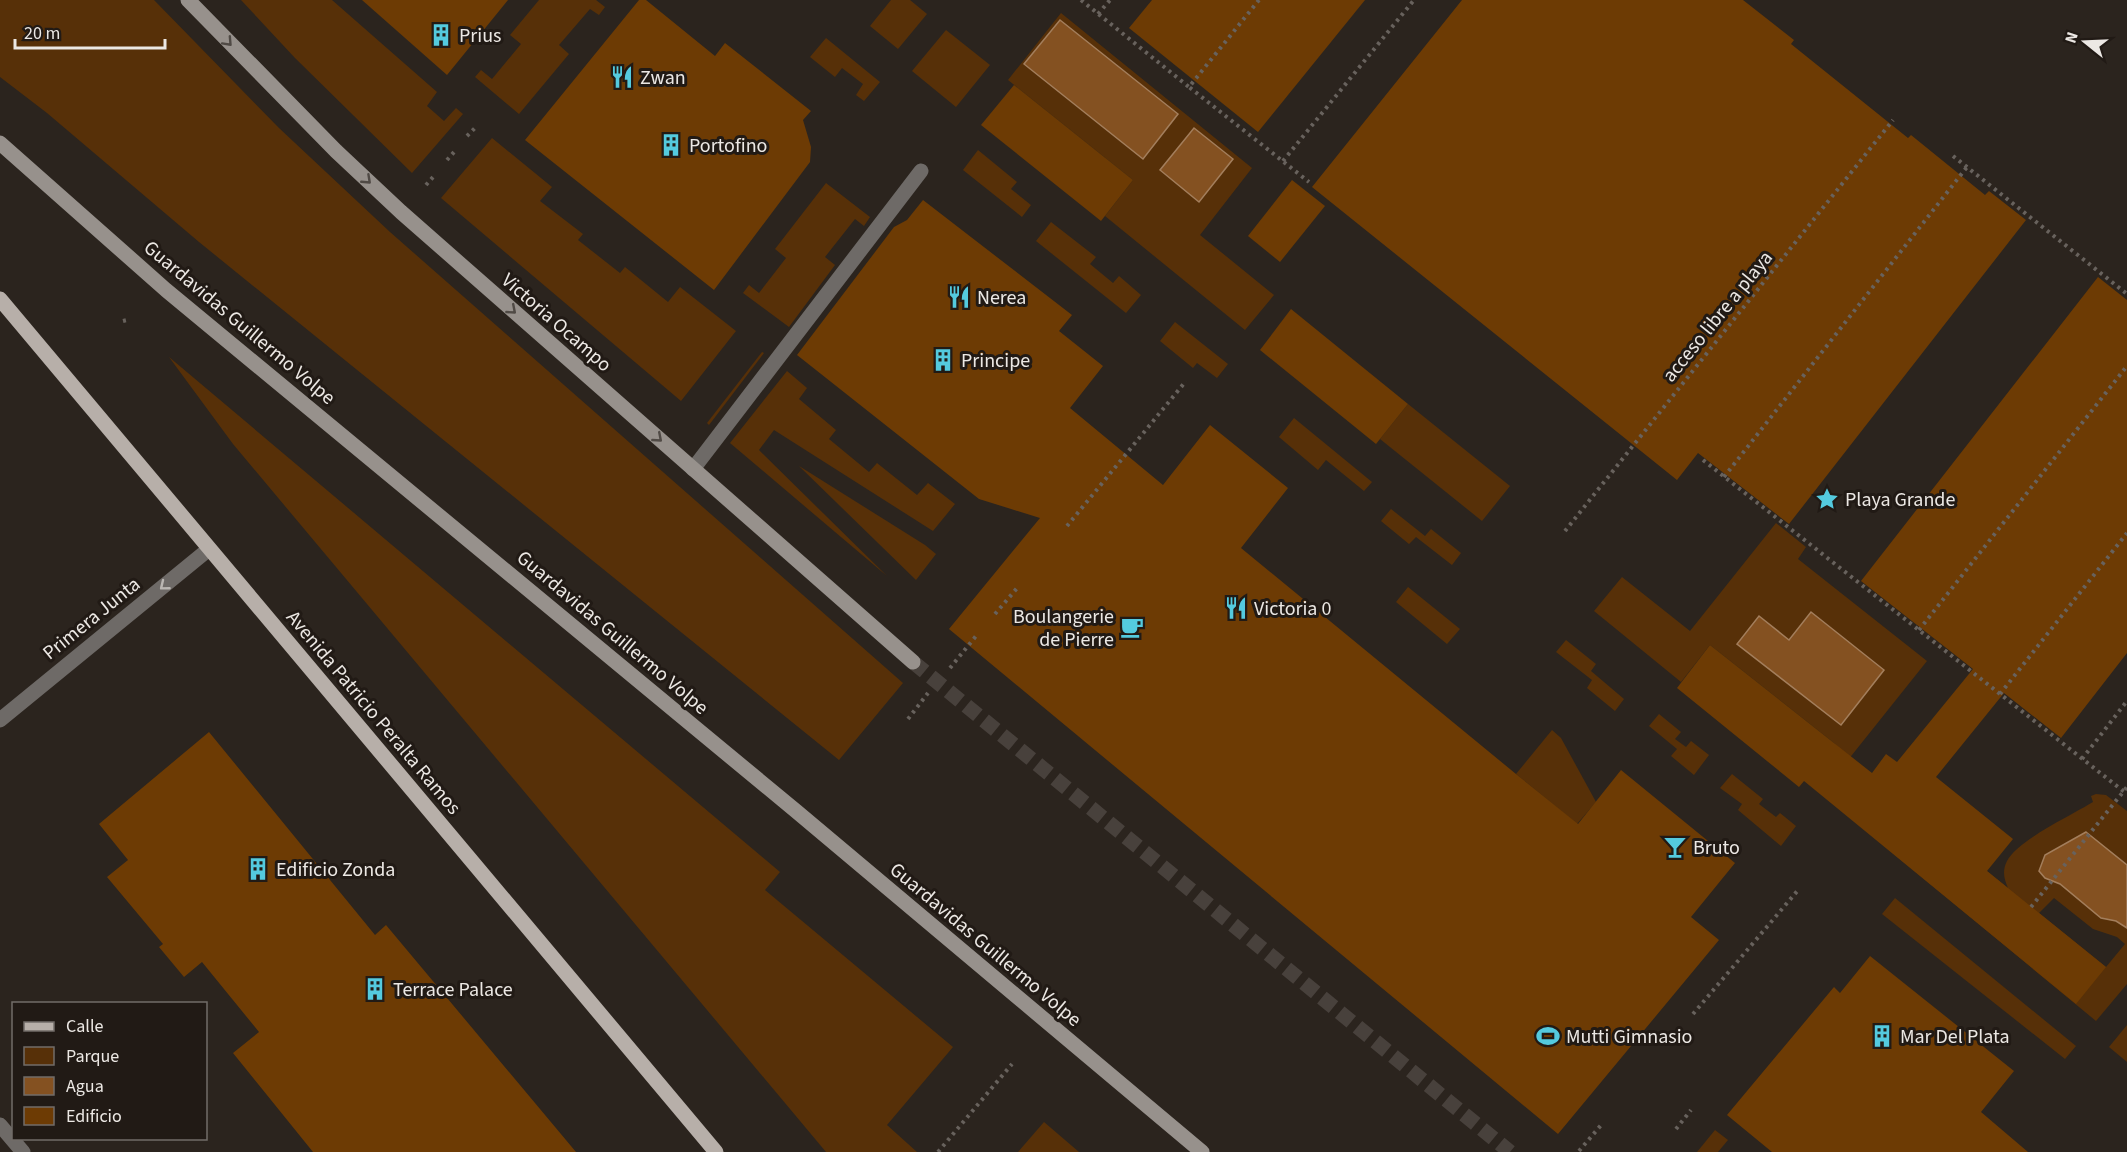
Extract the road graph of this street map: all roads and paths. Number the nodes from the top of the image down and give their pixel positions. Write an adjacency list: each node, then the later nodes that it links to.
1 (188, 0): 26 (main road, Victoria Ocampo, one-way to 26)
2 (1081, 0): 6 (path)
3 (1110, 0): 6 (path)
4 (1259, 0): 7 (path)
5 (1414, 0): 15 (path)
6 (1098, 14): 7 (path)
7 (1189, 87): 15 (path)
8 (1893, 120): 29 (path, acceso libre a playa)
9 (476, 127): 10 (path)
10 (467, 136)
11 (0, 143): 60 (main road, Guardavidas Guillermo Volpe)
12 (455, 151): 14 (path)
13 (1953, 156): 16 (path)
14 (447, 160)
15 (1283, 162): 19 (path)
16 (1967, 167): 21 (path); 27 (path)
17 (921, 171): 26 (street)
18 (434, 176): 20 (path)
19 (1309, 182)
20 (426, 185)
21 (2127, 294)
22 (0, 299): 31 (main road, Avenida Patricio Peralta Ramos)
23 (2127, 366): 34 (path)
24 (1186, 381): 28 (path)
25 (1703, 460): 27 (path)
26 (693, 469): 36 (main road, Victoria Ocampo)
27 (1724, 477): 34 (path)
28 (1067, 526)
29 (1565, 531)
30 (2127, 533): 39 (path)
31 (209, 549): 42 (street, Primera Junta, one-way to 42); 56 (main road, Avenida Patricio Peralta Ramos)
32 (1017, 586): 33 (path)
33 (995, 614)
34 (1918, 630): 39 (path)
35 (976, 636): 37 (path)
36 (913, 662)
37 (950, 668)
38 (929, 693): 41 (path)
39 (2000, 694): 43 (path)
40 (2127, 701): 43 (path)
41 (908, 718)
42 (0, 720)
43 (2082, 759): 45 (path)
44 (2127, 787): 45 (path)
45 (2125, 793): 47 (path)
46 (1799, 889): 48 (path)
47 (2031, 907)
48 (1693, 1014)
49 (1012, 1064): 59 (path)
50 (1691, 1110): 53 (path)
51 (1602, 1124): 57 (path)
52 (0, 1125): 54 (street)
53 (1676, 1129)
54 (12, 1139)
55 (13, 1140): 58 (street)
56 (710, 1150)
57 (1579, 1151)
58 (23, 1152)
59 (938, 1152)
60 (1202, 1152)

